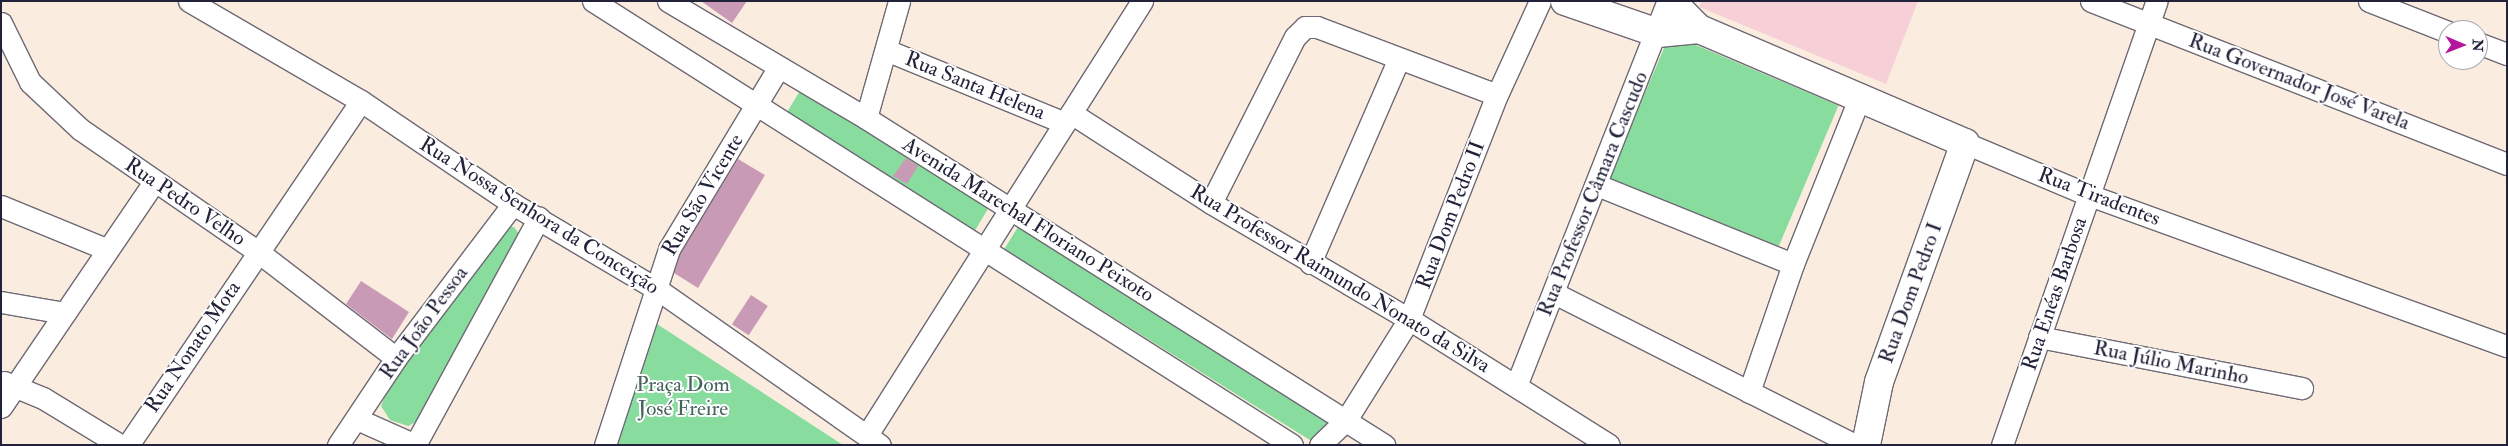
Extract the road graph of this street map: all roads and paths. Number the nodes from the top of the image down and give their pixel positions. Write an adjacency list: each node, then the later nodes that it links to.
1 (189, 1): 24 (street, Rua Nossa Senhora da Conceição)
2 (593, 1): 25 (street)
3 (668, 1): 21 (street, Avenida Marechal Floriano Peixoto)
4 (899, 1): 18 (street)
5 (1142, 1): 27 (street)
6 (1540, 1): 22 (street, Rua Dom Pedro II)
7 (1565, 1): 16 (street, Rua Tiradentes)
8 (1670, 1): 15 (street, Rua Tiradentes); 16 (street, Rua Professor Câmara Cascudo)
9 (2091, 1): 13 (street, Rua Governador José Varela)
10 (2158, 1): 13 (street, Rua Enéas Barbosa)
11 (2369, 1): 14 (street)
12 (1, 23): 30 (street, Rua Pedro Velho)
13 (2148, 24): 29 (street, Rua Governador José Varela); 32 (street, Rua Enéas Barbosa)
14 (2438, 28)
15 (1699, 29): 16 (street, Rua Tiradentes); 23 (street, Rua Tiradentes)
16 (1658, 33): 31 (street, Rua Professor Câmara Cascudo)
17 (2488, 47): 19 (street)
18 (886, 50): 26 (street); 27 (street, Rua Santa Helena)
19 (2507, 54)
20 (1399, 58): 22 (street); 33 (street); 41 (street)
21 (778, 68): 25 (street, Rua São Vicente); 26 (street, Avenida Marechal Floriano Peixoto)
22 (1497, 95): 47 (street, Rua Dom Pedro II)
23 (1858, 99): 28 (street, Rua Tiradentes); 42 (street)
24 (361, 101): 34 (street, Rua Nossa Senhora da Conceição); 40 (street, Rua Nonato Mota)
25 (758, 104): 38 (street); 43 (street, Rua São Vicente)
26 (866, 118): 36 (street, Avenida Marechal Floriano Peixoto)
27 (1068, 118): 33 (street, Rua Professor Raimundo Nonato da Silva); 36 (street)
28 (1965, 143): 32 (street, Rua Tiradentes); 69 (street, Rua Dom Pedro I)
29 (2507, 164)
30 (154, 182): 39 (street); 40 (street, Rua Pedro Velho)
31 (1597, 185): 42 (street); 44 (street, Rua Professor Câmara Cascudo)
32 (2089, 195): 48 (street, Rua Enéas Barbosa); 49 (street, Rua Tiradentes)
33 (1211, 203): 41 (street, Rua Professor Raimundo Nonato da Silva)
34 (513, 204): 37 (street, Rua Nossa Senhora da Conceição); 50 (street, Rua João Pessoa)
35 (1, 206): 39 (street)
36 (1008, 209): 38 (street); 57 (street, Avenida Marechal Floriano Peixoto)
37 (540, 218): 43 (street, Rua Nossa Senhora da Conceição); 62 (street)
38 (984, 248): 58 (street); 64 (street)
39 (106, 249): 46 (street)
40 (257, 251): 50 (street, Rua Pedro Velho); 60 (street, Rua Nonato Mota)
41 (1310, 263): 47 (street, Rua Professor Raimundo Nonato da Silva)
42 (1793, 264): 54 (street)
43 (657, 289): 58 (street, Rua Nossa Senhora da Conceição); 63 (street, Rua São Vicente)
44 (1554, 293): 52 (street, Rua Professor Câmara Cascudo); 54 (street)
45 (1, 302): 46 (street)
46 (65, 313): 51 (street)
47 (1409, 319): 52 (street, Rua Professor Raimundo Nonato da Silva); 57 (street, Rua Dom Pedro II)
48 (2039, 337): 53 (street, Rua Júlio Marinho); 70 (street, Rua Enéas Barbosa)
49 (2507, 346)
50 (396, 358): 56 (street, Rua João Pessoa)
51 (9, 384): 55 (street); 59 (street)
52 (1516, 386): 67 (street, Rua Professor Raimundo Nonato da Silva)
53 (2302, 388)
54 (1749, 392): 68 (street)
55 (1, 407)
56 (357, 419): 61 (street, Rua João Pessoa); 62 (street)
57 (1346, 420): 65 (street, Rua Dom Pedro II); 66 (street, Avenida Marechal Floriano Peixoto)
58 (874, 440)
59 (120, 445)
60 (128, 445)
61 (338, 445)
62 (415, 445)
63 (605, 445)
64 (1292, 445)
65 (1320, 445)
66 (1384, 445)
67 (1610, 445)
68 (1855, 445)
69 (1866, 445)
70 (2002, 445)

